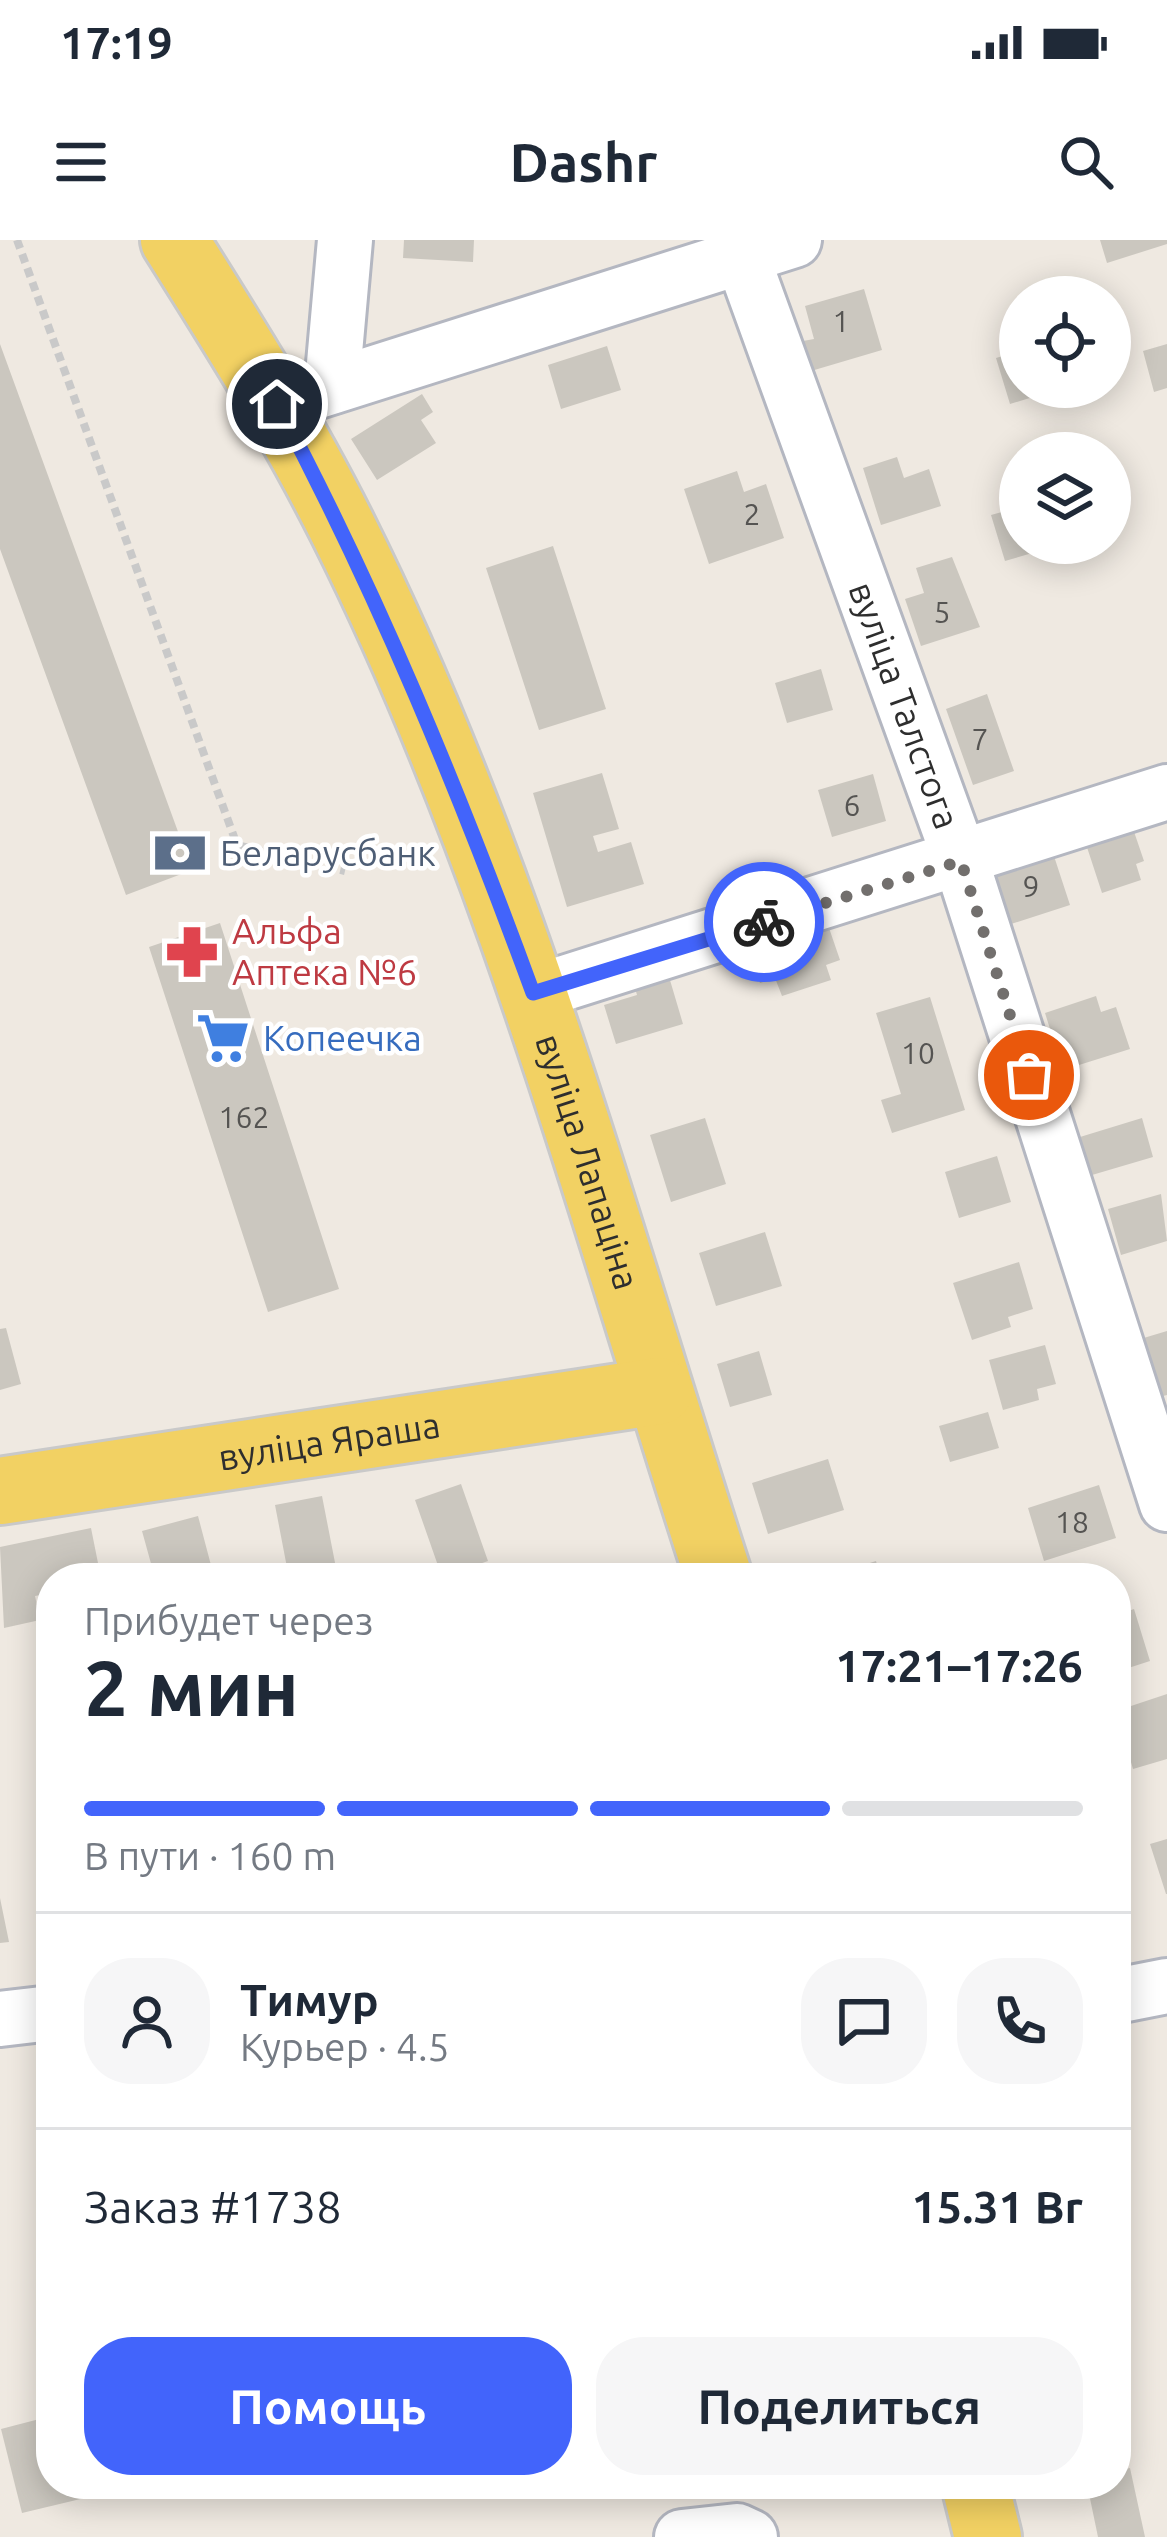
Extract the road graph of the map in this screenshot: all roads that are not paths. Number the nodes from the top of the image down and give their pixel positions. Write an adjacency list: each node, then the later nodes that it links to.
1 (174, 240): 5 (main road, вуліца Лапаціна)
2 (345, 240): 5 (street)
3 (794, 240): 4 (street)
4 (741, 254): 5 (street); 7 (street, вуліца Талстога)
5 (305, 395): 8 (main road, вуліца Лапаціна)
6 (1167, 792): 7 (street)
7 (961, 861): 8 (street); 11 (street, вуліца Талстога)
8 (533, 993): 9 (main road, вуліца Лапаціна)
9 (659, 1391): 10 (main road, вуліца Яраша); 12 (main road, вуліца Лапаціна)
10 (0, 1491)
11 (1167, 1504)
12 (714, 1563)
13 (1167, 1987): 14 (street)
14 (1131, 1993)
15 (36, 2015): 16 (street)
16 (0, 2019)
17 (979, 2499): 20 (main road)
18 (682, 2537): 19 (street)
19 (750, 2537)
20 (988, 2537)

